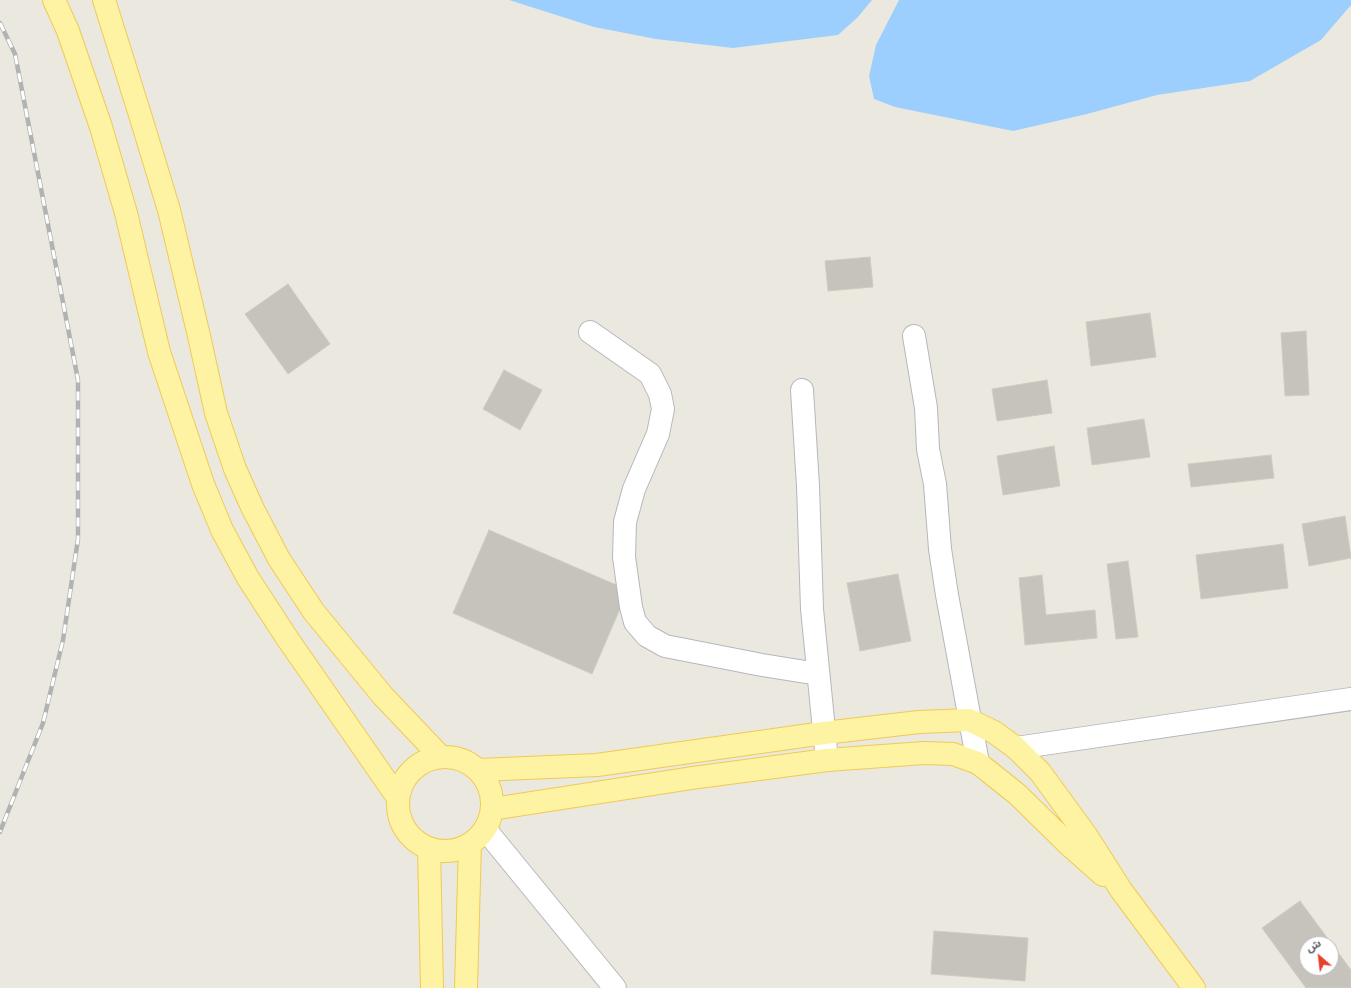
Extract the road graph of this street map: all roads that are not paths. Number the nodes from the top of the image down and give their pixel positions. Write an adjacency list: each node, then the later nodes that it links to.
1 (54, 0): 15 (main road)
2 (104, 0): 11 (main road)
3 (590, 332): 6 (street)
4 (914, 336): 8 (street)
5 (802, 390): 6 (street)
6 (818, 674): 9 (street)
7 (1351, 699): 10 (street)
8 (969, 720): 9 (main road); 10 (main road); 13 (street)
9 (824, 732): 12 (street); 14 (main road)
10 (1016, 748): 19 (main road)
11 (440, 756): 14 (main road); 15 (main road)
12 (827, 760): 13 (main road); 16 (main road)
13 (978, 763): 19 (main road)
14 (479, 770): 16 (main road)
15 (398, 798): 18 (main road)
16 (489, 819): 17 (main road); 22 (street)
17 (470, 844): 18 (main road); 21 (main road)
18 (429, 848): 20 (main road)
19 (1121, 890): 23 (main road)
20 (432, 988)
21 (466, 988)
22 (614, 988)
23 (1194, 988)

